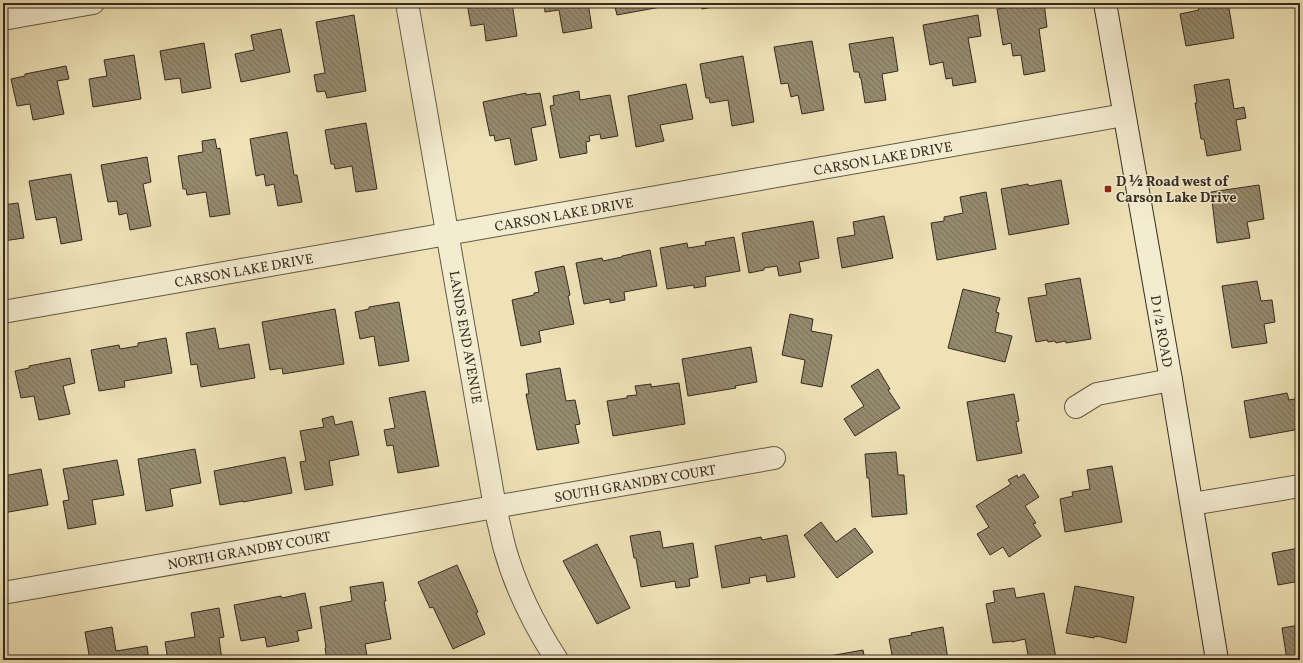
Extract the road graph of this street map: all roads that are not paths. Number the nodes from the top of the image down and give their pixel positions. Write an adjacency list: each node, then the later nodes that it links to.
1 (93, 3): 4 (street)
2 (407, 3): 6 (street, LANDS END AVENUE)
3 (1105, 3): 5 (street, D 1/2 ROAD)
4 (3, 19)
5 (1124, 115): 6 (street, CARSON LAKE DRIVE); 8 (street, D 1/2 ROAD)
6 (448, 234): 7 (street, CARSON LAKE DRIVE); 13 (street, LANDS END AVENUE)
7 (3, 312)
8 (1171, 380): 9 (street); 12 (street, D 1/2 ROAD)
9 (1076, 407)
10 (774, 458): 13 (street, SOUTH GRANDBY COURT)
11 (1300, 486): 12 (street)
12 (1192, 504): 16 (street, D 1/2 ROAD)
13 (495, 507): 14 (street, NORTH GRANDBY COURT); 15 (street, LANDS END AVENUE)
14 (3, 594)
15 (557, 660)
16 (1217, 660)

